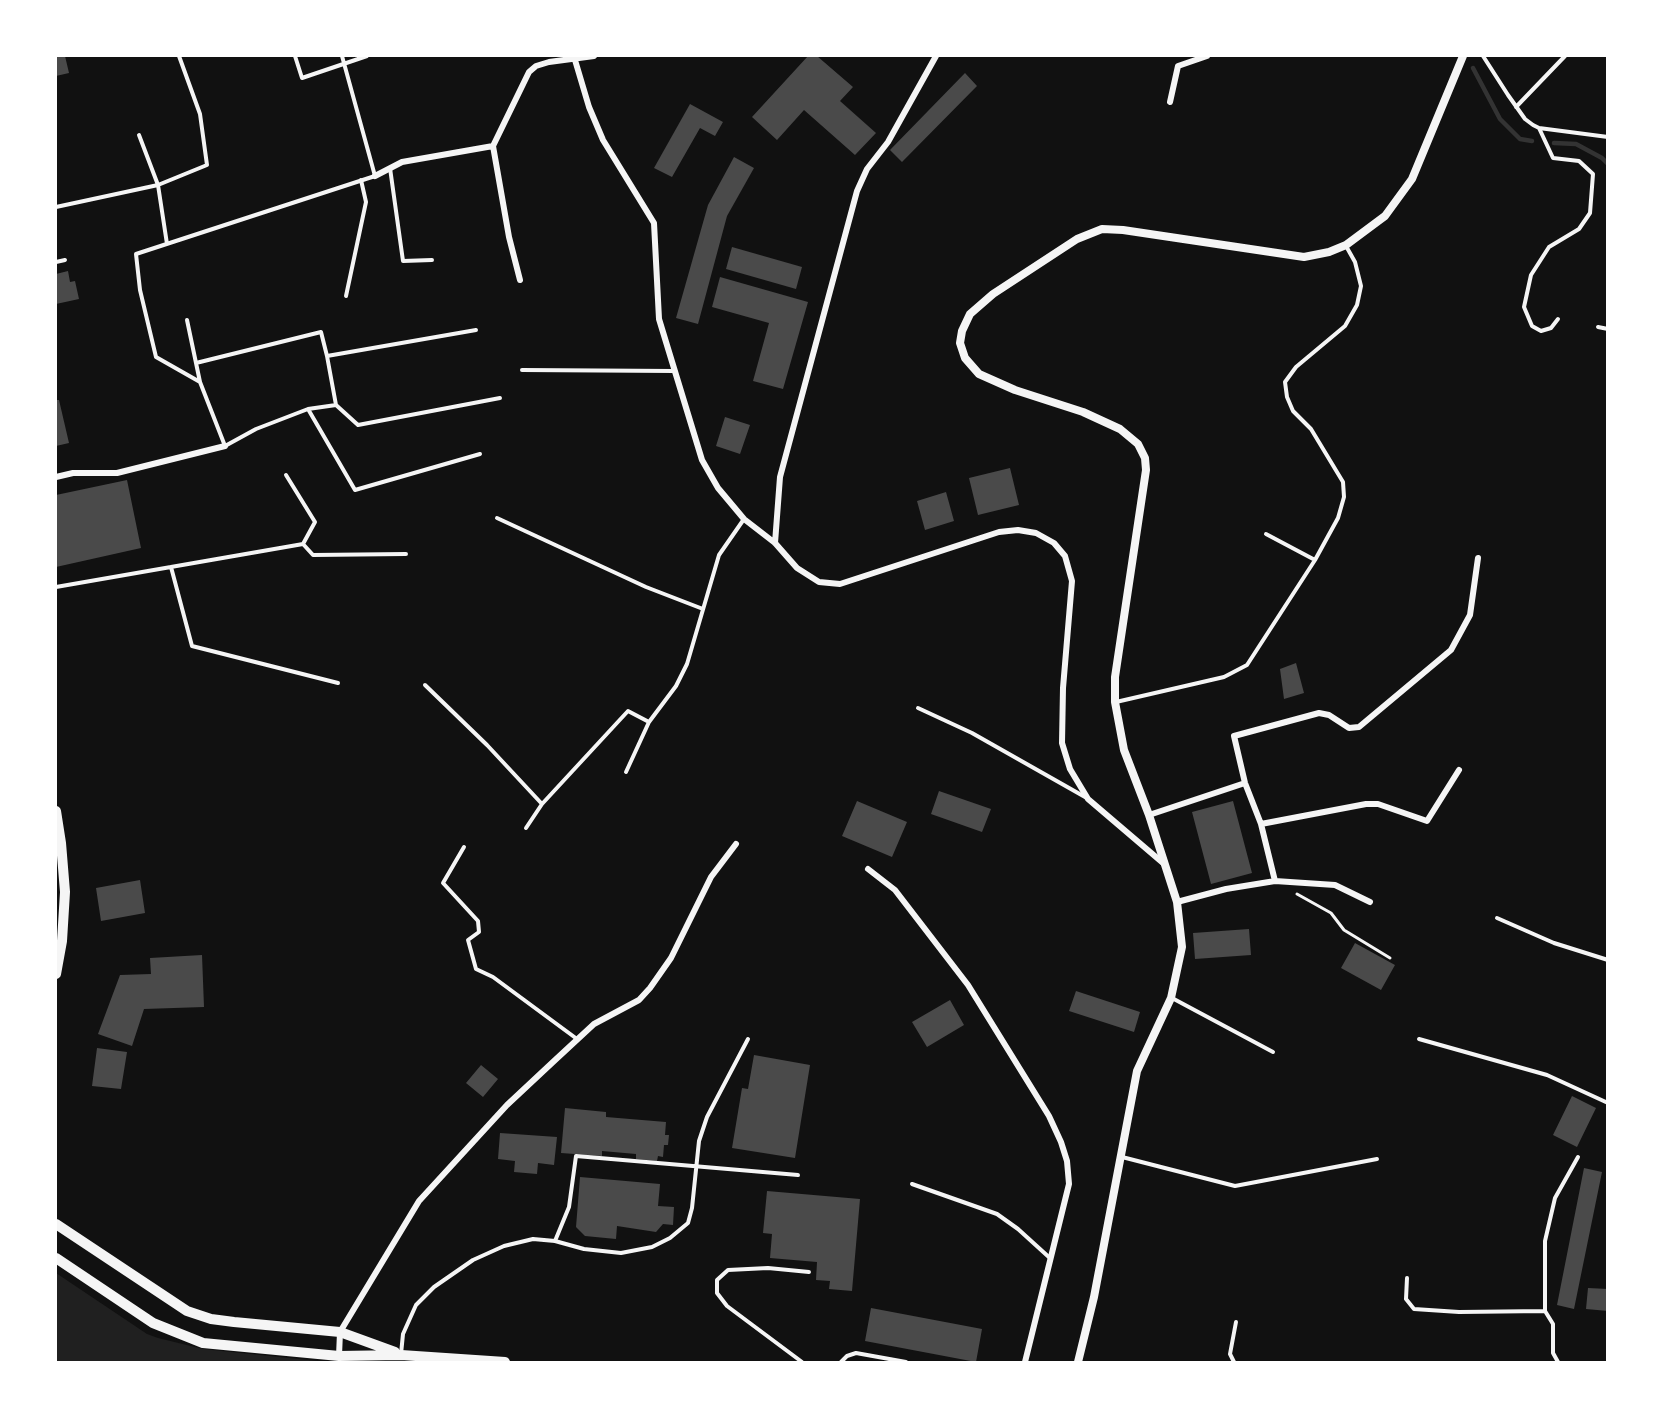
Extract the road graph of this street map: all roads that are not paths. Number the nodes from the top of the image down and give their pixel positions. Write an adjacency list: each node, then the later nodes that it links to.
1 (179, 56): 22 (lane)
2 (294, 56): 12 (lane)
3 (342, 56): 12 (lane)
4 (367, 56): 12 (lane)
5 (594, 56): 11 (street)
6 (936, 56): 51 (street)
7 (1208, 56): 13 (street)
8 (1463, 56): 25 (street)
9 (1483, 56): 14 (lane)
10 (1565, 56): 14 (lane)
11 (575, 60): 18 (street); 39 (street)
12 (344, 63): 20 (lane)
13 (1170, 102)
14 (1516, 106): 15 (lane)
15 (1539, 128): 17 (lane); 31 (lane)
16 (139, 135): 22 (lane)
17 (1608, 137)
18 (493, 146): 19 (street); 29 (street)
19 (390, 168): 20 (street); 27 (lane)
20 (375, 176): 21 (lane)
21 (361, 180): 24 (lane); 30 (lane)
22 (158, 185): 23 (lane); 24 (lane)
23 (56, 207)
24 (167, 244): 40 (lane)
25 (1346, 245): 55 (lane); 61 (street)
26 (65, 260): 28 (lane)
27 (432, 260)
28 (56, 262)
29 (520, 280)
30 (346, 296)
31 (1558, 318)
32 (187, 320): 37 (lane)
33 (1598, 327): 34 (lane)
34 (1608, 329)
35 (476, 330): 36 (lane)
36 (327, 356): 37 (lane); 42 (lane)
37 (196, 363): 40 (lane)
38 (522, 370): 39 (lane)
39 (674, 371): 49 (street)
40 (200, 382): 44 (lane)
41 (500, 398): 42 (lane)
42 (336, 405): 43 (lane)
43 (308, 409): 44 (lane); 45 (lane)
44 (225, 446): 47 (street)
45 (480, 454)
46 (286, 475): 52 (lane)
47 (56, 477)
48 (497, 518): 58 (lane)
49 (744, 519): 51 (street); 58 (lane)
50 (1266, 534): 55 (lane)
51 (775, 543): 67 (street)
52 (303, 544): 53 (lane); 56 (lane)
53 (406, 554)
54 (1478, 558): 66 (street)
55 (1315, 560): 61 (lane)
56 (171, 567): 57 (lane); 59 (lane)
57 (56, 587)
58 (703, 609): 63 (lane)
59 (338, 683)
60 (425, 685): 68 (lane)
61 (1115, 702): 70 (street)
62 (918, 708): 67 (lane)
63 (649, 722): 65 (lane); 68 (lane)
64 (1459, 770): 71 (street)
65 (626, 772)
66 (1245, 783): 70 (street); 71 (street)
67 (1088, 799): 75 (street)
68 (542, 804): 72 (lane)
69 (56, 811): 82 (main road)
70 (1149, 815): 75 (street)
71 (1261, 824): 77 (street)
72 (526, 828)
73 (736, 844): 86 (street)
74 (464, 847): 86 (lane)
75 (1164, 864): 78 (street)
76 (868, 869): 99 (street)
77 (1275, 881): 78 (street); 79 (street)
78 (1177, 902): 83 (street)
79 (1370, 902)
80 (1497, 918): 81 (lane)
81 (1608, 960)
82 (56, 968)
83 (1171, 998): 87 (lane); 89 (street)
84 (748, 1039): 92 (lane)
85 (1419, 1039): 88 (lane)
86 (577, 1040): 104 (street)
87 (1273, 1052)
88 (1608, 1103)
89 (1119, 1156): 91 (lane); 112 (street)
90 (1578, 1157): 102 (lane)
91 (1377, 1159)
92 (696, 1167): 93 (lane); 97 (lane); 97 (lane)
93 (798, 1175)
94 (912, 1184): 99 (lane)
95 (56, 1217): 96 (main road)
96 (58, 1226): 104 (main road)
97 (555, 1241): 105 (lane)
98 (56, 1258): 106 (main road)
99 (1052, 1259): 111 (street)
100 (809, 1272): 108 (lane)
101 (1407, 1278): 102 (lane)
102 (1545, 1311): 114 (lane)
103 (1236, 1322): 113 (lane)
104 (340, 1332): 105 (main road); 106 (street)
105 (401, 1354): 106 (main road); 107 (main road)
106 (339, 1356)
107 (505, 1362)
108 (801, 1362)
109 (841, 1362): 110 (lane)
110 (906, 1362)
111 (1025, 1362)
112 (1078, 1362)
113 (1234, 1362)
114 (1558, 1362)

